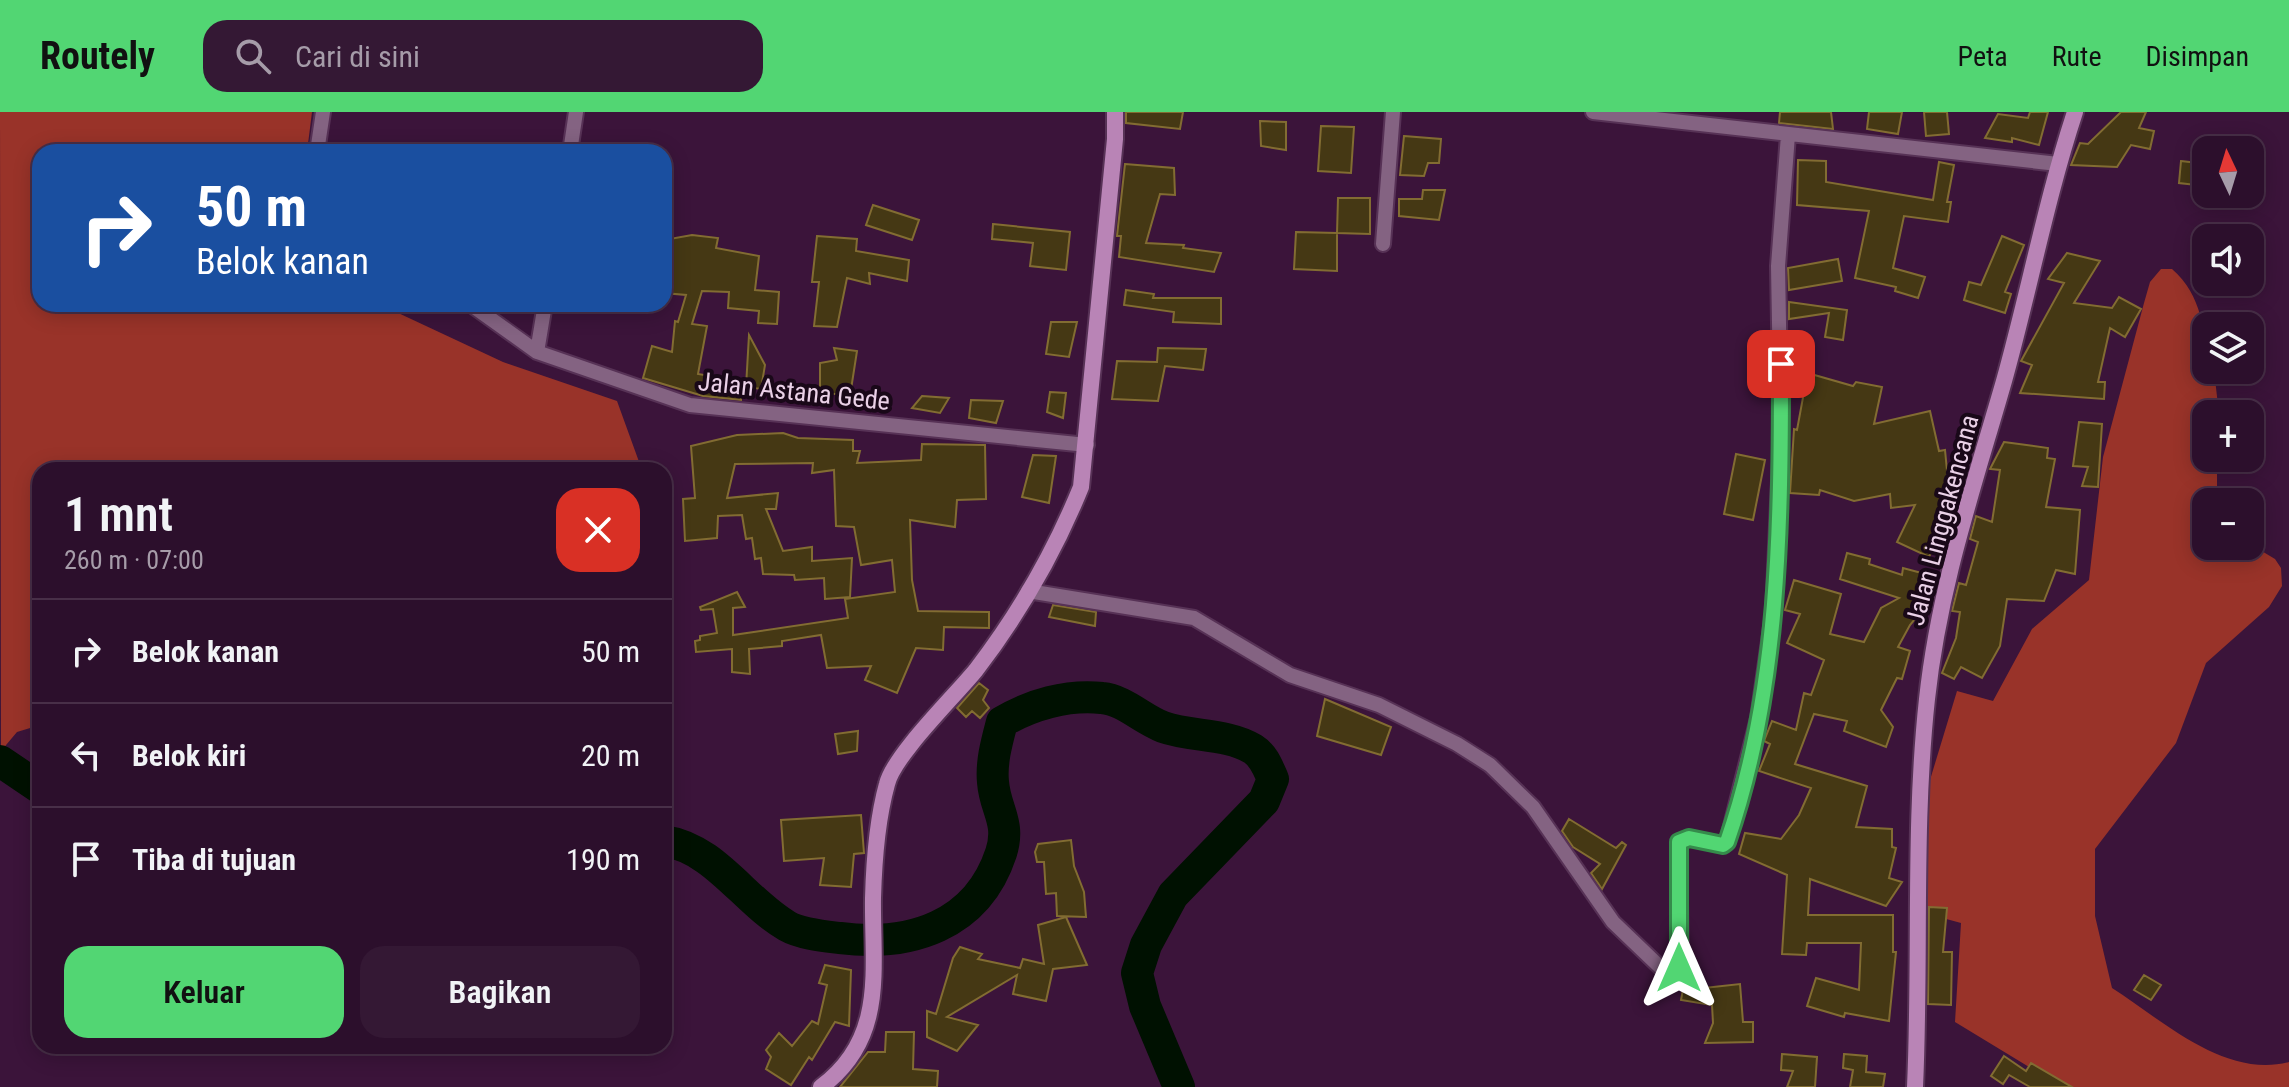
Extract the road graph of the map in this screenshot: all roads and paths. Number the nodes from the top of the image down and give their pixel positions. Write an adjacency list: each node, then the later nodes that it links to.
1 (323, 112): 8 (street)
2 (576, 112): 9 (street)
3 (1115, 112): 15 (street)
4 (1393, 112): 11 (street)
5 (1593, 112): 7 (street)
6 (2075, 112): 10 (street, Jalan Linggakencana)
7 (1788, 135): 10 (street); 16 (street)
8 (318, 144)
9 (571, 144)
10 (2058, 164): 18 (street, Jalan Linggakencana)
11 (1383, 244)
12 (481, 312): 14 (street, Jalan Astana Gede)
13 (544, 312): 14 (street)
14 (537, 352): 15 (street, Jalan Astana Gede)
15 (1087, 445): 16 (street)
16 (1028, 591): 17 (street)
17 (821, 1087)
18 (1915, 1087)

